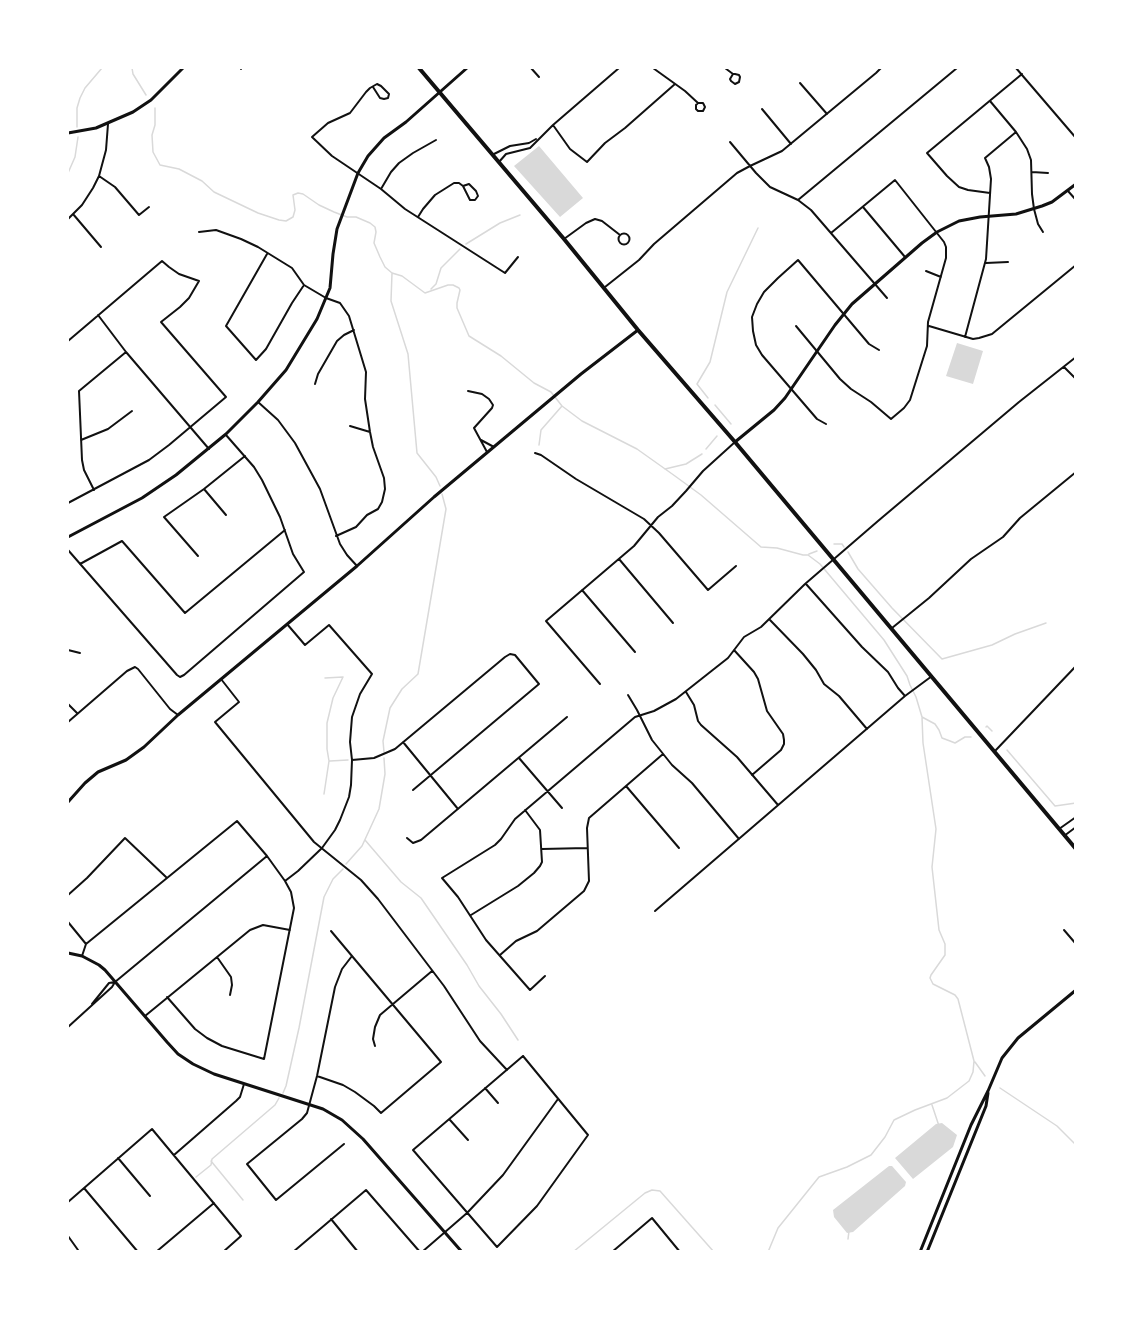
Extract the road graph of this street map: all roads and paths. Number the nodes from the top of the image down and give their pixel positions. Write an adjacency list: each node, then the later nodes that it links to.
1 (183, 68): 22 (street)
2 (419, 68): 17 (main road)
3 (467, 68): 17 (street)
4 (531, 68): 13 (street)
5 (619, 68): 23 (street)
6 (653, 68): 15 (street)
7 (725, 68): 12 (street)
8 (880, 68): 21 (street)
9 (957, 68): 45 (street)
10 (1016, 68): 11 (street)
11 (1022, 74): 18 (street); 27 (street)
12 (733, 75)
13 (539, 77)
14 (800, 83): 21 (street)
15 (675, 84): 19 (street); 23 (street)
16 (373, 87): 16 (street); 37 (street)
17 (440, 92): 33 (main road); 37 (street)
18 (989, 100): 24 (street); 44 (street)
19 (698, 103)
20 (762, 109): 31 (street)
21 (827, 114): 31 (street)
22 (108, 124): 25 (street); 39 (street)
23 (553, 125): 26 (street)
24 (1016, 132): 36 (street); 44 (street)
25 (68, 133)
26 (539, 138): 30 (street); 32 (street)
27 (1076, 138)
28 (435, 140): 42 (street)
29 (730, 142): 35 (street)
30 (519, 144): 32 (street); 33 (street)
31 (791, 144): 35 (street)
32 (519, 150): 34 (street)
33 (493, 155): 34 (main road)
34 (499, 162): 59 (main road)
35 (750, 166): 45 (street); 71 (street)
36 (1032, 172): 38 (street); 49 (street)
37 (358, 173): 42 (street); 72 (street)
38 (1048, 173)
39 (99, 176): 47 (street); 50 (street)
40 (1076, 184): 43 (street)
41 (463, 186): 41 (street); 52 (street)
42 (381, 189): 52 (street)
43 (1068, 191): 46 (street); 49 (street)
44 (990, 193): 51 (street)
45 (798, 200): 57 (street)
46 (1076, 200)
47 (149, 207)
48 (863, 207): 55 (street); 57 (street); 63 (street)
49 (1034, 209): 51 (street); 56 (street)
50 (73, 214): 53 (street); 60 (street)
51 (989, 216): 55 (street); 65 (street)
52 (418, 217): 62 (street)
53 (68, 219)
54 (199, 232): 61 (street)
55 (937, 232): 63 (street); 68 (street)
56 (1043, 232)
57 (831, 233): 69 (street)
58 (620, 235): 59 (street)
59 (564, 239): 71 (main road)
60 (101, 247)
61 (267, 254): 70 (street); 70 (street)
62 (518, 257)
63 (905, 257): 69 (street)
64 (1008, 262): 65 (street)
65 (986, 263): 80 (street)
66 (1076, 265): 80 (street)
67 (926, 272): 68 (street)
68 (940, 277): 77 (street)
69 (874, 283): 73 (street); 75 (street)
70 (304, 285): 72 (street)
71 (604, 288): 79 (main road)
72 (326, 298): 78 (street); 91 (street)
73 (887, 298)
74 (98, 315): 81 (street); 84 (street); 95 (street)
75 (843, 315): 82 (street); 83 (street); 89 (street)
76 (796, 326): 83 (street)
77 (927, 326): 80 (street); 83 (street)
78 (354, 330): 88 (street); 96 (street)
79 (638, 330): 100 (main road); 101 (street)
80 (965, 337)
81 (68, 341)
82 (879, 350)
83 (817, 351): 89 (street)
84 (126, 352): 95 (street); 98 (street)
85 (1076, 357): 86 (street)
86 (1064, 367): 87 (street); 118 (street)
87 (1076, 380)
88 (315, 384)
89 (792, 389): 93 (street); 100 (street)
90 (468, 390): 99 (street)
91 (258, 402): 97 (street); 113 (street)
92 (132, 411): 98 (street)
93 (826, 424)
94 (350, 426): 96 (street)
95 (190, 427): 102 (street); 108 (street)
96 (370, 432): 113 (street)
97 (226, 434): 102 (street); 105 (street)
98 (81, 440): 108 (street)
99 (481, 440): 101 (street); 103 (street)
100 (735, 442): 111 (street); 118 (main road)
101 (494, 447): 103 (street)
102 (208, 449): 114 (street)
103 (488, 452): 120 (street)
104 (535, 453): 111 (street)
105 (245, 456): 107 (street); 112 (street)
106 (1076, 472): 127 (street)
107 (204, 489): 110 (street); 116 (street)
108 (94, 490): 109 (street)
109 (68, 503)
110 (226, 515)
111 (651, 525): 117 (street); 121 (street)
112 (285, 530): 119 (street); 119 (street)
113 (336, 536): 120 (street)
114 (68, 537)
115 (68, 550): 119 (street)
116 (198, 556)
117 (619, 559): 123 (street); 125 (street)
118 (834, 560): 122 (street); 127 (main road)
119 (80, 564)
120 (357, 566): 126 (street)
121 (736, 566)
122 (805, 584): 124 (street); 138 (street)
123 (582, 590): 131 (street); 135 (street)
124 (769, 619): 129 (street); 145 (street)
125 (673, 622)
126 (287, 624): 134 (street); 150 (street)
127 (892, 628): 133 (main road)
128 (68, 650): 130 (street)
129 (734, 650): 136 (street); 151 (street)
130 (80, 652)
131 (635, 652)
132 (1076, 666): 147 (street)
133 (932, 676): 138 (street); 147 (main road)
134 (221, 679): 141 (street); 167 (street)
135 (600, 684)
136 (686, 692): 142 (street); 151 (street)
137 (628, 695): 142 (street)
138 (905, 696): 145 (street)
139 (68, 704): 140 (street)
140 (77, 713): 141 (street); 144 (street)
141 (178, 715): 156 (street)
142 (640, 716): 148 (street); 155 (street)
143 (567, 717): 149 (street)
144 (68, 722)
145 (867, 729): 157 (street)
146 (403, 742): 150 (street); 152 (street); 152 (street)
147 (994, 752): 163 (main road)
148 (663, 754): 153 (street); 166 (street)
149 (519, 758): 155 (street); 159 (street)
150 (352, 760): 167 (street)
151 (752, 775): 157 (street)
152 (431, 776): 154 (street); 159 (street)
153 (626, 786): 168 (street); 169 (street)
154 (413, 790)
155 (547, 791): 158 (street); 160 (street)
156 (68, 802)
157 (778, 806): 166 (street)
158 (562, 808)
159 (458, 809): 165 (street)
160 (525, 810): 170 (street); 177 (street)
161 (1076, 818): 163 (street)
162 (1076, 827): 164 (street)
163 (1059, 829): 164 (main road)
164 (1064, 836): 171 (main road)
165 (407, 838)
166 (739, 839): 176 (street)
167 (322, 848): 174 (street); 189 (street)
168 (588, 848): 170 (street); 185 (street)
169 (679, 848)
170 (542, 849): 177 (street)
171 (1076, 849)
172 (267, 856): 173 (street); 174 (street); 191 (street)
173 (167, 878): 175 (street); 182 (street)
174 (285, 881): 179 (street)
175 (68, 895)
176 (655, 911)
177 (470, 916): 185 (street)
178 (68, 922): 182 (street)
179 (291, 930): 188 (street); 194 (street)
180 (1064, 930): 183 (street)
181 (331, 931): 187 (street)
182 (86, 944): 186 (street)
183 (1076, 944)
184 (68, 953): 186 (street)
185 (500, 955): 190 (street)
186 (82, 956): 191 (street)
187 (352, 956): 195 (street); 200 (street)
188 (217, 957): 193 (street); 194 (street)
189 (432, 971): 195 (street); 199 (street)
190 (545, 976)
191 (115, 982): 196 (street); 197 (street)
192 (1076, 990): 203 (street)
193 (230, 994)
194 (167, 997): 196 (street)
195 (392, 1004): 198 (street); 200 (street)
196 (145, 1016): 201 (street)
197 (68, 1027)
198 (375, 1046)
199 (507, 1070): 202 (street); 204 (street)
200 (317, 1076): 206 (street)
201 (244, 1084): 206 (street); 210 (street)
202 (486, 1088): 205 (street); 207 (street)
203 (988, 1091): 232 (street); 233 (street)
204 (558, 1099): 216 (street); 216 (street)
205 (498, 1103)
206 (310, 1104): 209 (street); 218 (street)
207 (449, 1119): 208 (street); 216 (street)
208 (468, 1140)
209 (344, 1144)
210 (174, 1155): 211 (street); 215 (street)
211 (118, 1158): 212 (street); 213 (street)
212 (84, 1188): 214 (street); 222 (street)
213 (150, 1196)
214 (68, 1202)
215 (214, 1203): 223 (street); 224 (street)
216 (466, 1213): 218 (street)
217 (331, 1219): 225 (street); 226 (street); 227 (street)
218 (444, 1232): 227 (street); 228 (street)
219 (68, 1236): 221 (street)
220 (617, 1247): 229 (street); 230 (street); 231 (street)
221 (77, 1251)
222 (138, 1251)
223 (156, 1251)
224 (223, 1251)
225 (295, 1251)
226 (358, 1251)
227 (421, 1251)
228 (462, 1251)
229 (612, 1251)
230 (621, 1251)
231 (680, 1251)
232 (920, 1251)
233 (927, 1251)

